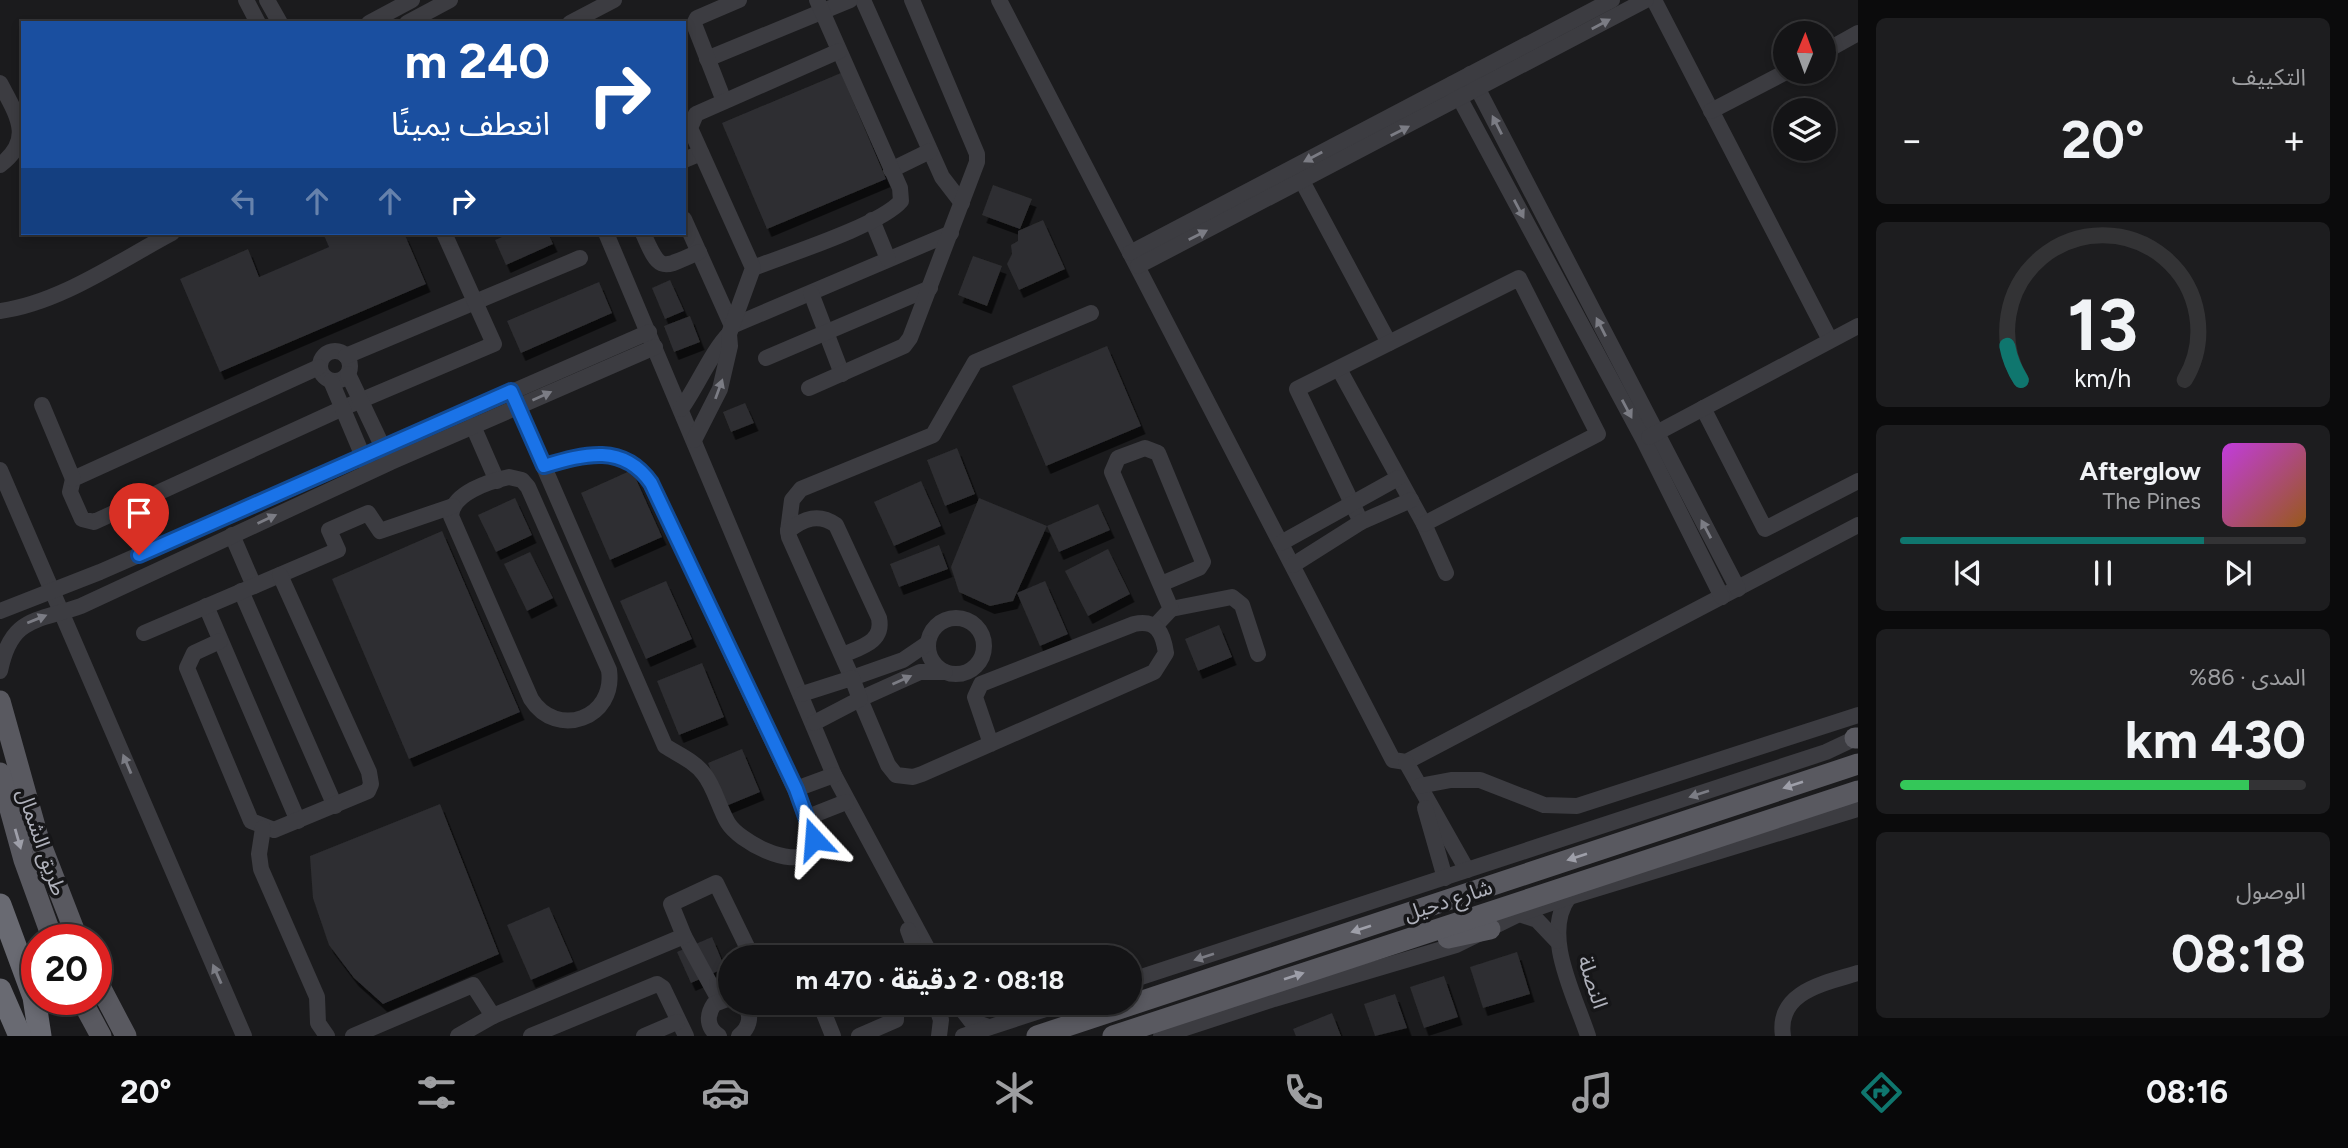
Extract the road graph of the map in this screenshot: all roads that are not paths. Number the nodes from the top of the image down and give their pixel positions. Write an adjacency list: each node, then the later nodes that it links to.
1 (246, 0): 15 (street)
2 (267, 0): 16 (street)
3 (412, 0): 17 (street)
4 (450, 0): 18 (street)
5 (614, 0): 19 (street)
6 (739, 0): 23 (street)
7 (850, 0): 14 (street)
8 (863, 0): 32 (street)
9 (912, 0): 38 (street)
10 (999, 0): 49 (street)
11 (1612, 0): 24 (street)
12 (1646, 0): 28 (street, one-way to 12)
13 (1654, 0): 31 (street)
14 (820, 6): 22 (street); 23 (street)
15 (257, 21)
16 (279, 21)
17 (373, 21)
18 (411, 21)
19 (574, 21)
20 (1858, 33): 21 (street)
21 (1836, 45)
22 (839, 51): 30 (street); 36 (street)
23 (707, 59): 30 (street)
24 (1470, 74): 27 (street); 28 (street)
25 (1773, 79): 31 (street)
26 (0, 83): 35 (street)
27 (1451, 84): 29 (street); 49 (street, one-way to 49)
28 (1479, 90): 29 (street); 79 (street, one-way to 28)
29 (1460, 100): 37 (street, one-way to 29); 79 (street, one-way to 79)
30 (724, 101): 33 (street)
31 (1711, 111): 60 (street)
32 (930, 151): 36 (street); 38 (street)
33 (701, 153): 34 (street); 50 (street)
34 (686, 159)
35 (0, 165)
36 (891, 170): 39 (street)
37 (1302, 181): 49 (street, one-way to 37); 61 (street)
38 (962, 204): 41 (street)
39 (872, 220): 48 (street); 50 (street)
40 (686, 223): 46 (street)
41 (951, 233): 48 (street); 51 (street)
42 (168, 235): 54 (street)
43 (444, 235): 53 (street)
44 (608, 235): 58 (street)
45 (644, 235): 46 (street)
46 (699, 252): 57 (street)
47 (580, 258): 53 (street)
48 (888, 260): 52 (street)
49 (1134, 260): 99 (street)
50 (753, 268): 57 (street)
51 (930, 288): 59 (street); 68 (street)
52 (811, 293): 57 (street); 59 (street)
53 (476, 302): 63 (street); 72 (street)
54 (0, 311)
55 (1091, 313): 97 (street)
56 (1858, 326): 60 (street)
57 (731, 330): 77 (street); 80 (street, one-way to 57)
58 (649, 331): 62 (street); 71 (street)
59 (826, 332): 64 (street); 68 (street)
60 (1830, 340): 76 (street)
61 (1389, 343): 66 (street); 95 (street)
62 (655, 347): 74 (street, one-way to 62); 77 (street)
63 (346, 356): 65 (street); 67 (street)
64 (766, 358)
65 (319, 367): 69 (street); 87 (street)
66 (1339, 369): 88 (street); 92 (street)
67 (348, 374): 69 (street); 72 (street)
68 (842, 374): 70 (street)
69 (331, 381): 75 (street)
70 (808, 388)
71 (511, 391): 74 (street); 81 (street)
72 (361, 401): 75 (street); 81 (street)
73 (43, 405): 87 (street)
74 (518, 407): 78 (street); 84 (street)
75 (343, 408): 82 (street); 87 (street)
76 (1703, 408): 79 (street); 90 (street)
77 (681, 409): 80 (street)
78 (473, 426): 83 (street); 89 (street)
79 (1649, 436): 108 (street, one-way to 79); 109 (street)
80 (694, 440): 125 (street)
81 (383, 447): 82 (street); 83 (street)
82 (363, 456): 86 (street); 100 (street)
83 (391, 462): 86 (street)
84 (544, 466): 137 (street); 142 (street)
85 (0, 470): 107 (street)
86 (370, 472): 98 (street, one-way to 86)
87 (73, 478)
88 (1398, 478): 91 (street); 92 (street)
89 (497, 481): 93 (street); 93 (street)
90 (1858, 481)
91 (1411, 500): 94 (street); 95 (street)
92 (1353, 504): 94 (street); 99 (street)
93 (453, 506): 104 (street)
94 (1361, 522): 101 (street)
95 (1424, 524): 102 (street)
96 (1858, 526): 108 (street)
97 (788, 531): 119 (street); 119 (street)
98 (232, 535): 103 (street); 106 (street)
99 (1281, 543): 101 (street)
100 (139, 555): 103 (street); 107 (street)
101 (1293, 565): 132 (street)
102 (1447, 573)
103 (145, 575): 113 (street)
104 (280, 575): 106 (street); 140 (street)
105 (1161, 584): 105 (street); 111 (street)
106 (248, 588): 110 (street); 140 (street)
107 (53, 589): 112 (street); 113 (street)
108 (1738, 589): 109 (street)
109 (1722, 597): 132 (street)
110 (205, 606): 115 (street); 116 (street)
111 (1171, 609): 114 (street); 118 (street)
112 (0, 611)
113 (62, 612): 121 (street, one-way to 113); 183 (street, one-way to 113)
114 (1156, 625): 123 (street); 131 (street)
115 (144, 633)
116 (220, 641): 143 (street); 144 (street)
117 (928, 643): 120 (street); 122 (street); 124 (street)
118 (1258, 654)
119 (843, 656): 124 (street)
120 (977, 665): 122 (street); 123 (street)
121 (0, 671)
122 (945, 672): 126 (street, one-way to 122)
123 (997, 676): 131 (street)
124 (852, 678): 125 (street); 126 (street)
125 (802, 694): 129 (street)
126 (860, 699): 129 (street); 131 (street)
127 (0, 701): 154 (main road, طريق الشمال)
128 (1858, 715): 136 (street)
129 (814, 723): 135 (street)
130 (1857, 737): 147 (street, شارع دحيل, one-way to 147)
131 (991, 744)
132 (1406, 762): 136 (street)
133 (1858, 764): 195 (main road, شارع دحيل, one-way to 195)
134 (0, 773): 153 (main road, طريق الشمال, one-way to 153)
135 (834, 775): 137 (street); 139 (street)
136 (1419, 786): 145 (street); 146 (street)
137 (796, 789): 142 (street)
138 (1858, 791): 161 (main road, شارع دحيل)
139 (846, 802): 142 (street); 149 (street)
140 (335, 806): 143 (street)
141 (1858, 808): 150 (street, شارع دحيل)
142 (808, 817)
143 (298, 821): 144 (street)
144 (264, 828): 184 (street)
145 (1453, 845): 146 (street); 147 (street)
146 (1437, 852): 148 (street)
147 (1467, 870): 148 (street, شارع دحيل)
148 (1445, 878): 163 (street, شارع دحيل, one-way to 163)
149 (894, 887): 159 (street); 160 (street)
150 (1569, 897): 152 (street, شارع دحيل); 157 (street, النصلة)
151 (0, 905): 181 (highway)
152 (1519, 914): 155 (street, شارع دحيل); 157 (street, النصلة)
153 (47, 924)
154 (72, 924)
155 (1490, 929): 161 (main road); 197 (street, شارع دحيل)
156 (684, 936): 158 (street); 165 (street); 175 (street)
157 (1557, 941): 198 (street, النصلة)
158 (746, 945)
159 (914, 945)
160 (925, 945)
161 (1322, 966): 196 (main road, شارع دحيل, one-way to 161)
162 (1858, 973): 199 (street)
163 (1142, 978)
164 (0, 990): 180 (highway)
165 (718, 990)
166 (718, 1003): 176 (street)
167 (112, 1009): 179 (main road)
168 (90, 1015): 182 (main road)
169 (748, 1015): 190 (street)
170 (825, 1015): 191 (street)
171 (896, 1015): 192 (street)
172 (939, 1015): 193 (street)
173 (966, 1015): 177 (street)
174 (1026, 1015): 177 (street)
175 (492, 1016): 185 (street); 186 (street)
176 (709, 1022): 178 (street); 189 (street)
177 (989, 1027): 194 (street)
178 (682, 1029): 187 (street); 188 (street)
179 (124, 1031)
180 (20, 1036)
181 (40, 1036)
182 (101, 1036)
183 (244, 1036)
184 (327, 1036)
185 (353, 1036)
186 (458, 1036)
187 (531, 1036)
188 (643, 1036)
189 (719, 1036)
190 (738, 1036)
191 (833, 1036)
192 (859, 1036)
193 (939, 1036)
194 (963, 1036)
195 (1037, 1036)
196 (1113, 1036)
197 (1161, 1036)
198 (1588, 1036)
199 (1783, 1036)

